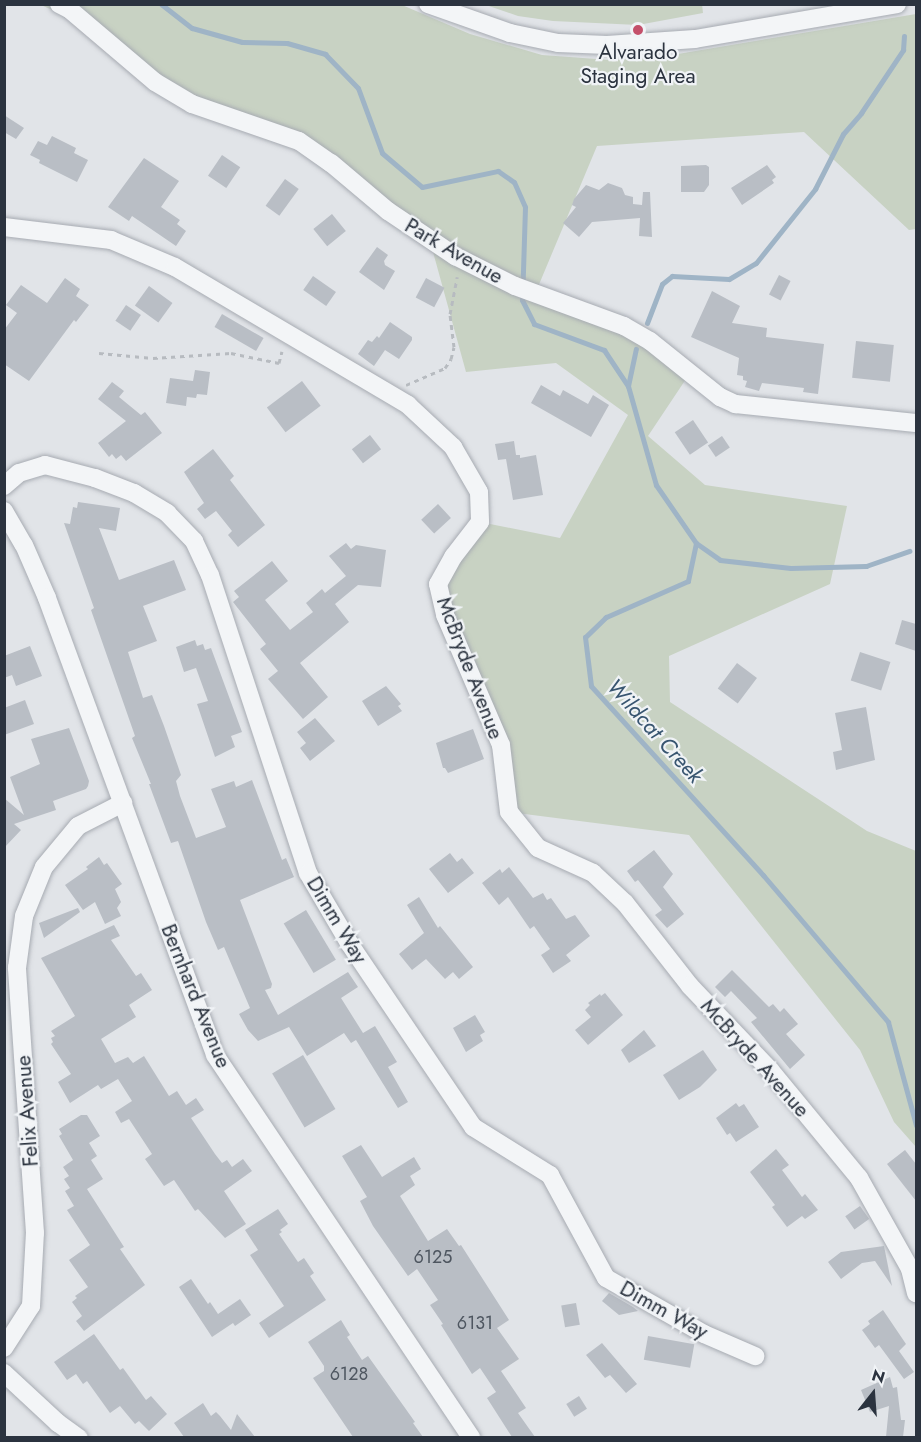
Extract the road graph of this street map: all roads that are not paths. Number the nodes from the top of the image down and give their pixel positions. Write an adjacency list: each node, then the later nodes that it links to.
1 (59, 4): 5 (street, Park Avenue)
2 (428, 4): 3 (street)
3 (897, 4)
4 (4, 227): 9 (street, McBryde Avenue)
5 (916, 423)
6 (4, 486): 11 (street, Dimm Way)
7 (4, 511): 8 (street, Bernhard Avenue)
8 (123, 803): 10 (street, Felix Avenue); 14 (street, Bernhard Avenue)
9 (916, 1293)
10 (4, 1348)
11 (755, 1356)
12 (4, 1373): 13 (street)
13 (79, 1437)
14 (471, 1437)

